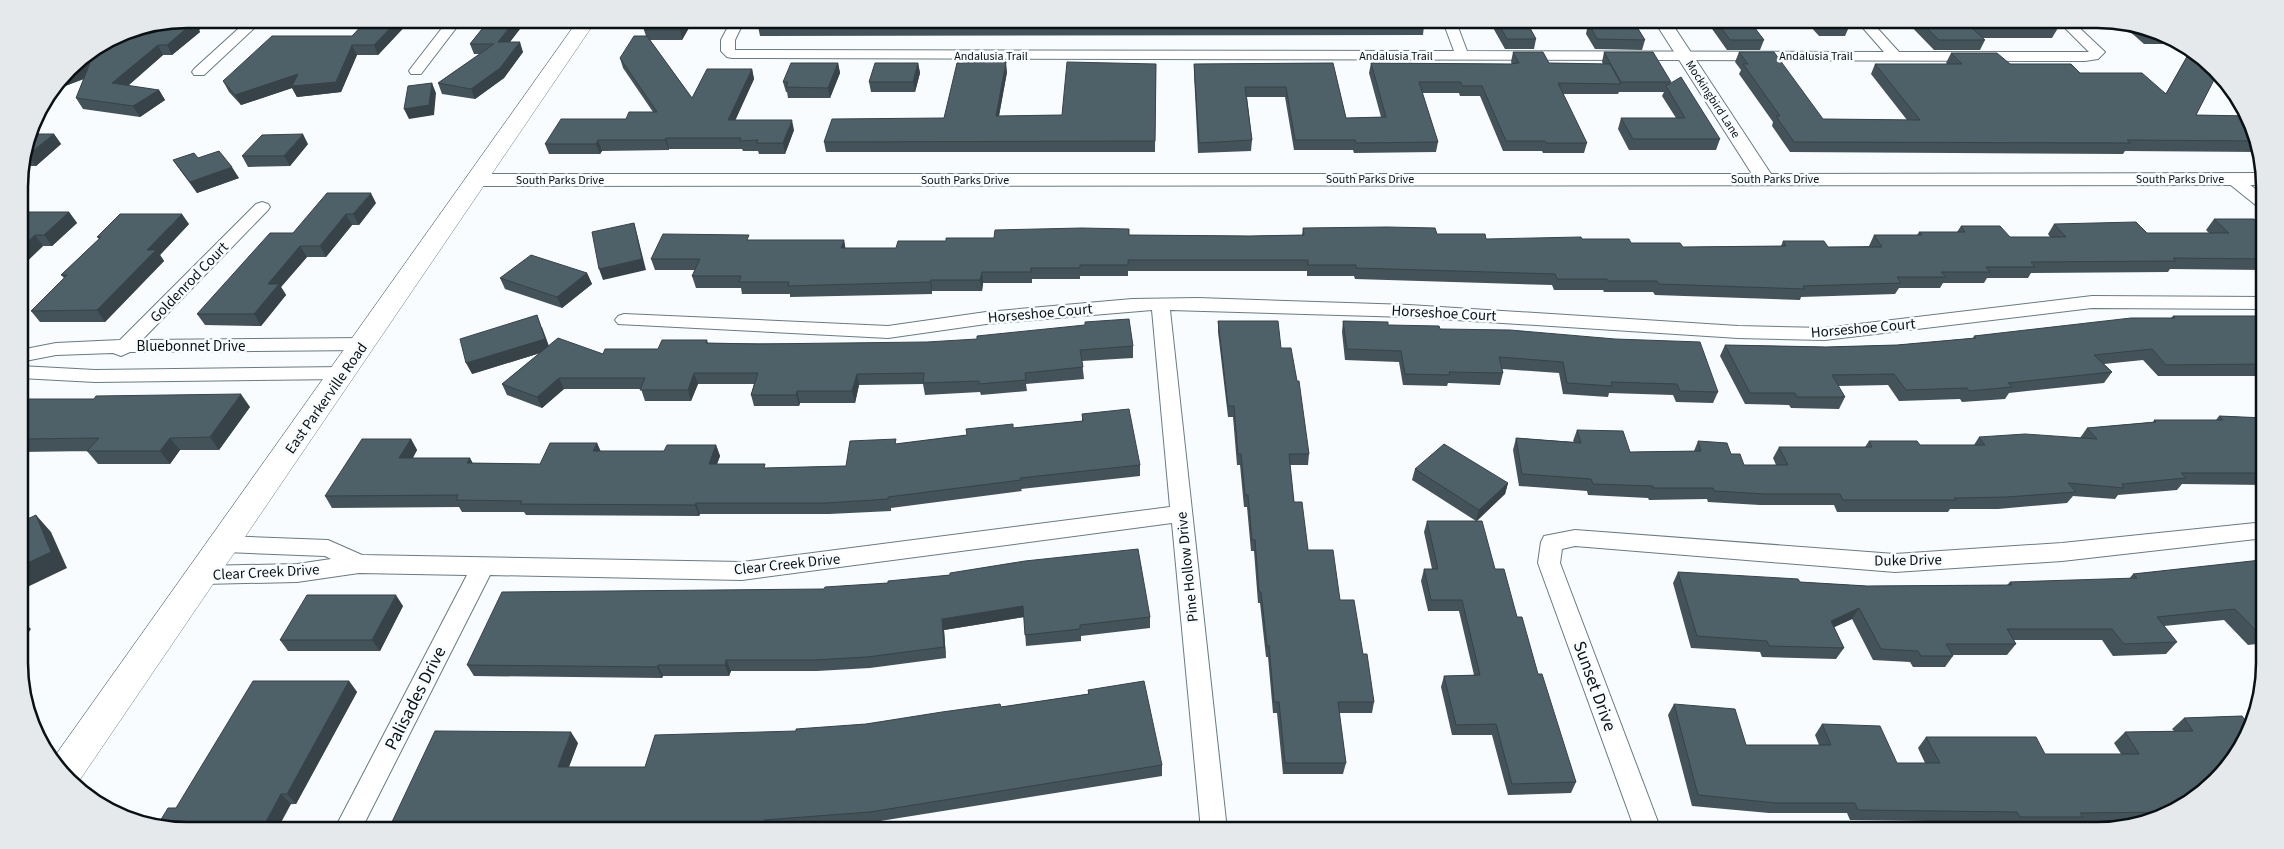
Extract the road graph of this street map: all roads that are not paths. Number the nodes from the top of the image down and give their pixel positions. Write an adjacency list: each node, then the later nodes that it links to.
1 (247, 28): 13 (street)
2 (449, 28): 12 (street)
3 (582, 28): 17 (main road, East Parkerville Road)
4 (734, 28): 9 (street, Andalusia Trail)
5 (1451, 28): 9 (street)
6 (1667, 28): 10 (street, Mockingbird Lane)
7 (1870, 28): 11 (street)
8 (2073, 28): 11 (street, Andalusia Trail)
9 (1462, 56): 10 (street, Andalusia Trail)
10 (1685, 56): 11 (street, Andalusia Trail); 14 (street, Mockingbird Lane)
11 (1895, 56)
12 (416, 71)
13 (199, 72)
14 (1764, 179): 15 (street, South Parks Drive); 17 (street, South Parks Drive)
15 (2233, 179): 16 (street, South Parks Drive); 18 (street)
16 (2256, 179)
17 (475, 180): 23 (main road, East Parkerville Road)
18 (2256, 198)
19 (262, 207): 24 (street, Goldenrod Court)
20 (2256, 303): 21 (street, Horseshoe Court)
21 (1160, 304): 22 (street, Horseshoe Court); 29 (street, Pine Hollow Drive)
22 (624, 320)
23 (364, 344): 24 (street, Bluebonnet Drive); 27 (main road, East Parkerville Road)
24 (126, 346): 25 (street, Bluebonnet Drive); 28 (street, Goldenrod Court)
25 (28, 354)
26 (28, 372): 28 (street, Bluebonnet Drive)
27 (344, 373): 28 (street, Bluebonnet Drive); 32 (main road, East Parkerville Road)
28 (95, 376)
29 (1181, 514): 34 (street, Clear Creek Drive); 37 (street, Pine Hollow Drive)
30 (2256, 531): 31 (street, Duke Drive)
31 (1552, 542): 38 (street, Sunset Drive)
32 (225, 544): 33 (street, Clear Creek Drive); 35 (main road, East Parkerville Road)
33 (359, 564): 34 (street, Clear Creek Drive); 35 (street, Clear Creek Drive)
34 (483, 566): 39 (street, Palisades Drive)
35 (203, 575): 36 (main road, East Parkerville Road)
36 (68, 768)
37 (1213, 821)
38 (1645, 821)
39 (352, 822)

